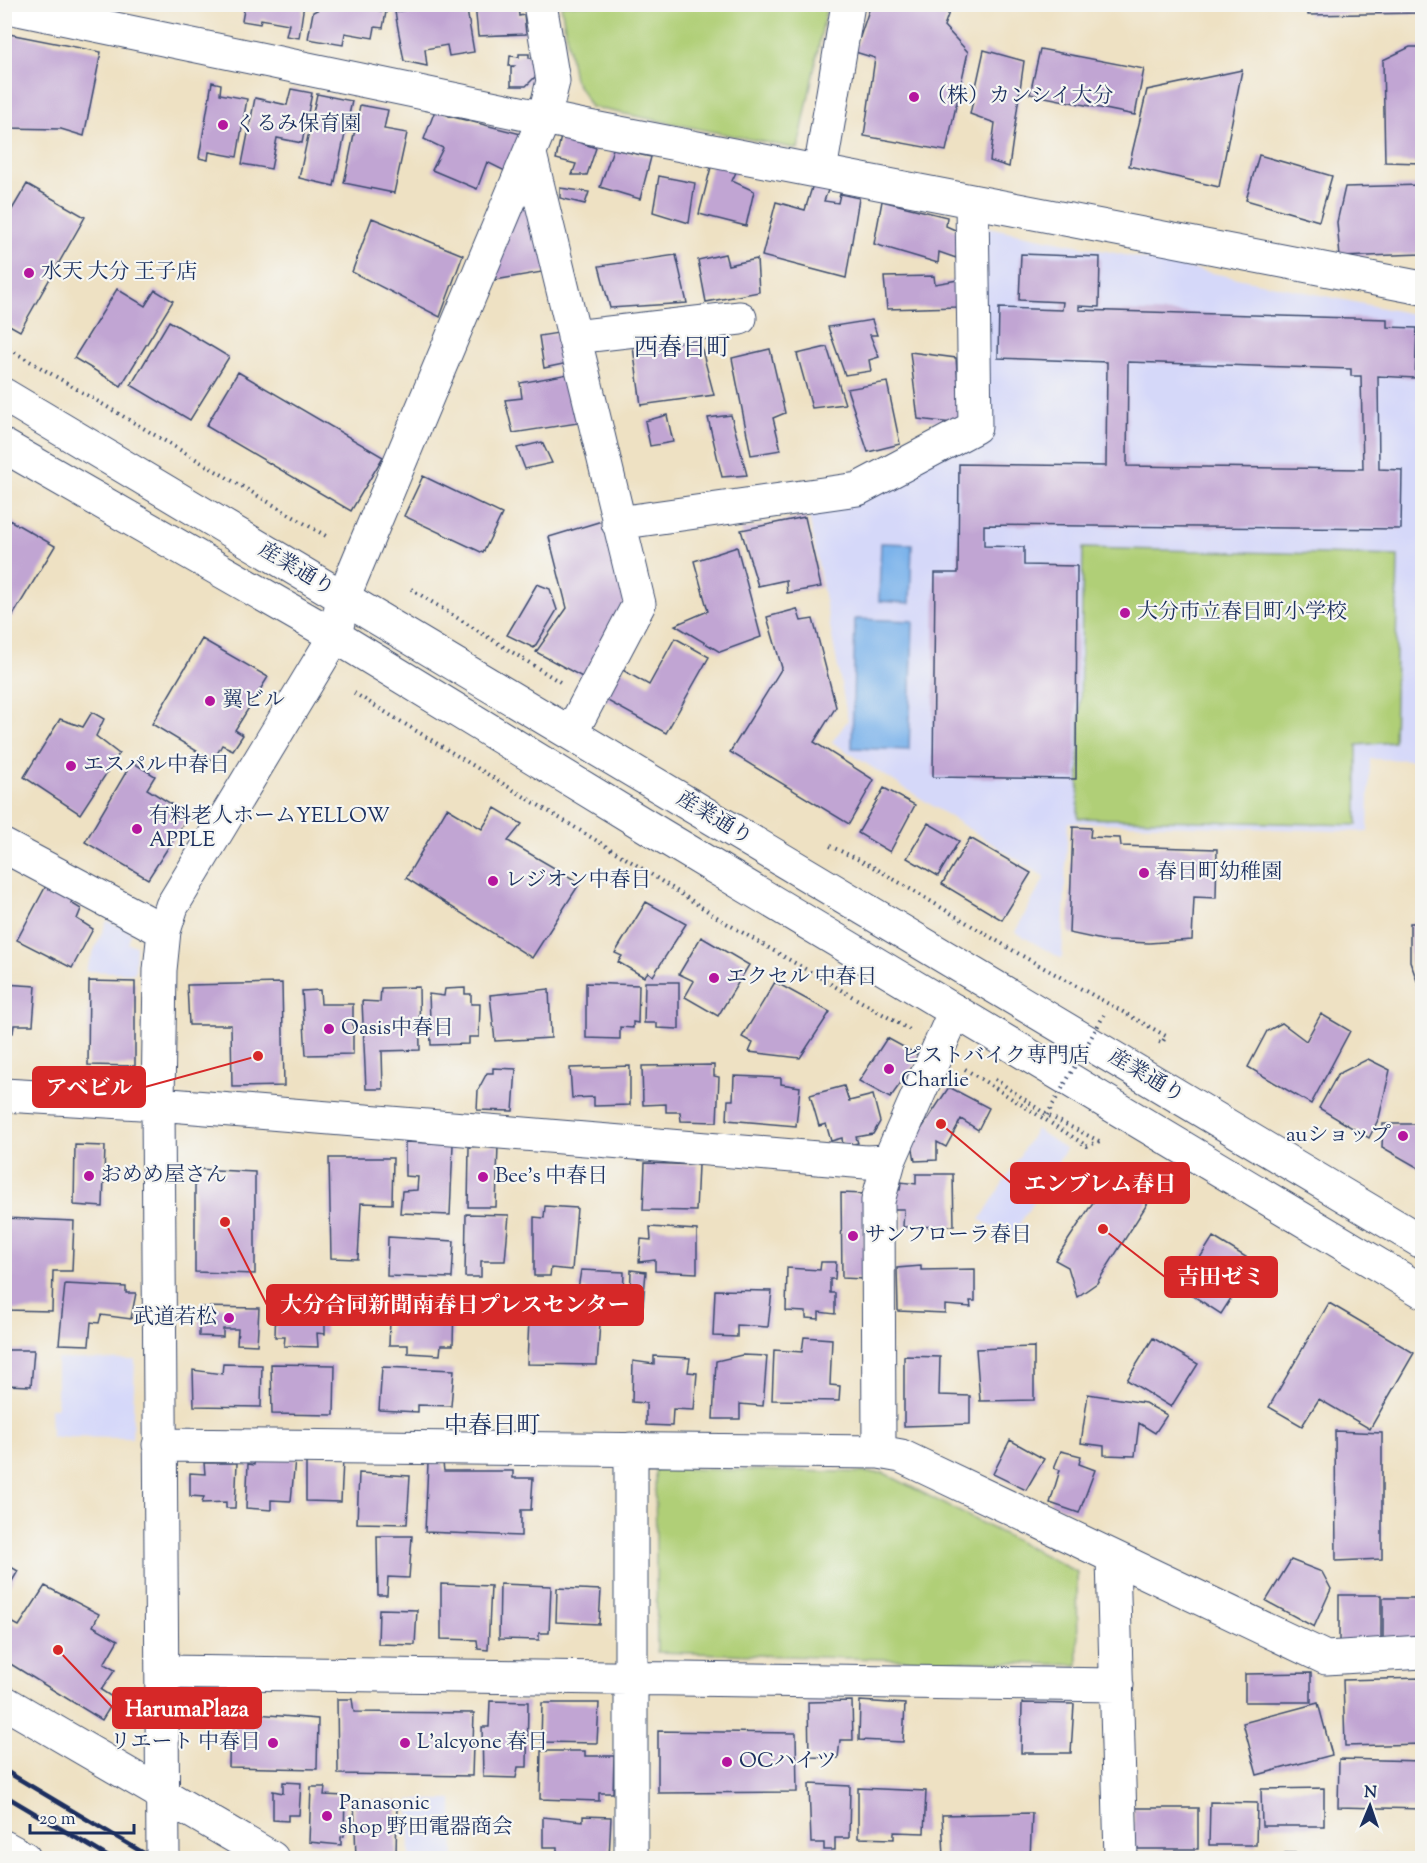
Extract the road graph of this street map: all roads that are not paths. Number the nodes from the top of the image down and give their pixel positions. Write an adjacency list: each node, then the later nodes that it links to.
1 (540, 4): 4 (main road)
2 (848, 4): 6 (main road)
3 (4, 6): 4 (main road)
4 (544, 118): 5 (main road); 6 (main road)
5 (530, 154): 10 (main road); 14 (main road)
6 (820, 171): 7 (main road)
7 (972, 202): 8 (main road); 13 (main road)
8 (1422, 288)
9 (740, 318): 10 (main road)
10 (574, 337): 13 (main road)
11 (4, 395): 14 (main road, 産業通り)
12 (4, 446): 15 (main road, 産業通り)
13 (618, 523): 16 (main road)
14 (343, 598): 15 (main road); 16 (main road, 産業通り)
15 (335, 636): 18 (main road); 19 (main road, 産業通り)
16 (571, 733): 23 (main road, 産業通り)
17 (4, 846): 18 (main road)
18 (164, 931): 21 (main road)
19 (955, 1011): 22 (main road); 24 (main road, 産業通り)
20 (4, 1095): 21 (main road)
21 (158, 1104): 22 (main road); 25 (main road)
22 (889, 1161): 27 (main road)
23 (1422, 1242)
24 (1422, 1291)
25 (159, 1445): 26 (main road); 30 (main road)
26 (631, 1449): 27 (main road); 31 (main road)
27 (879, 1452): 28 (main road)
28 (1113, 1558): 29 (main road); 32 (main road)
29 (1422, 1652)
30 (162, 1672): 31 (main road); 34 (main road)
31 (631, 1679): 32 (main road); 39 (main road)
32 (1117, 1685): 40 (main road)
33 (4, 1702): 34 (main road)
34 (164, 1798): 37 (main road); 38 (main road)
35 (4, 1847): 36 (main road)
36 (24, 1858)
37 (164, 1858)
38 (272, 1858)
39 (631, 1858)
40 (1121, 1858)

